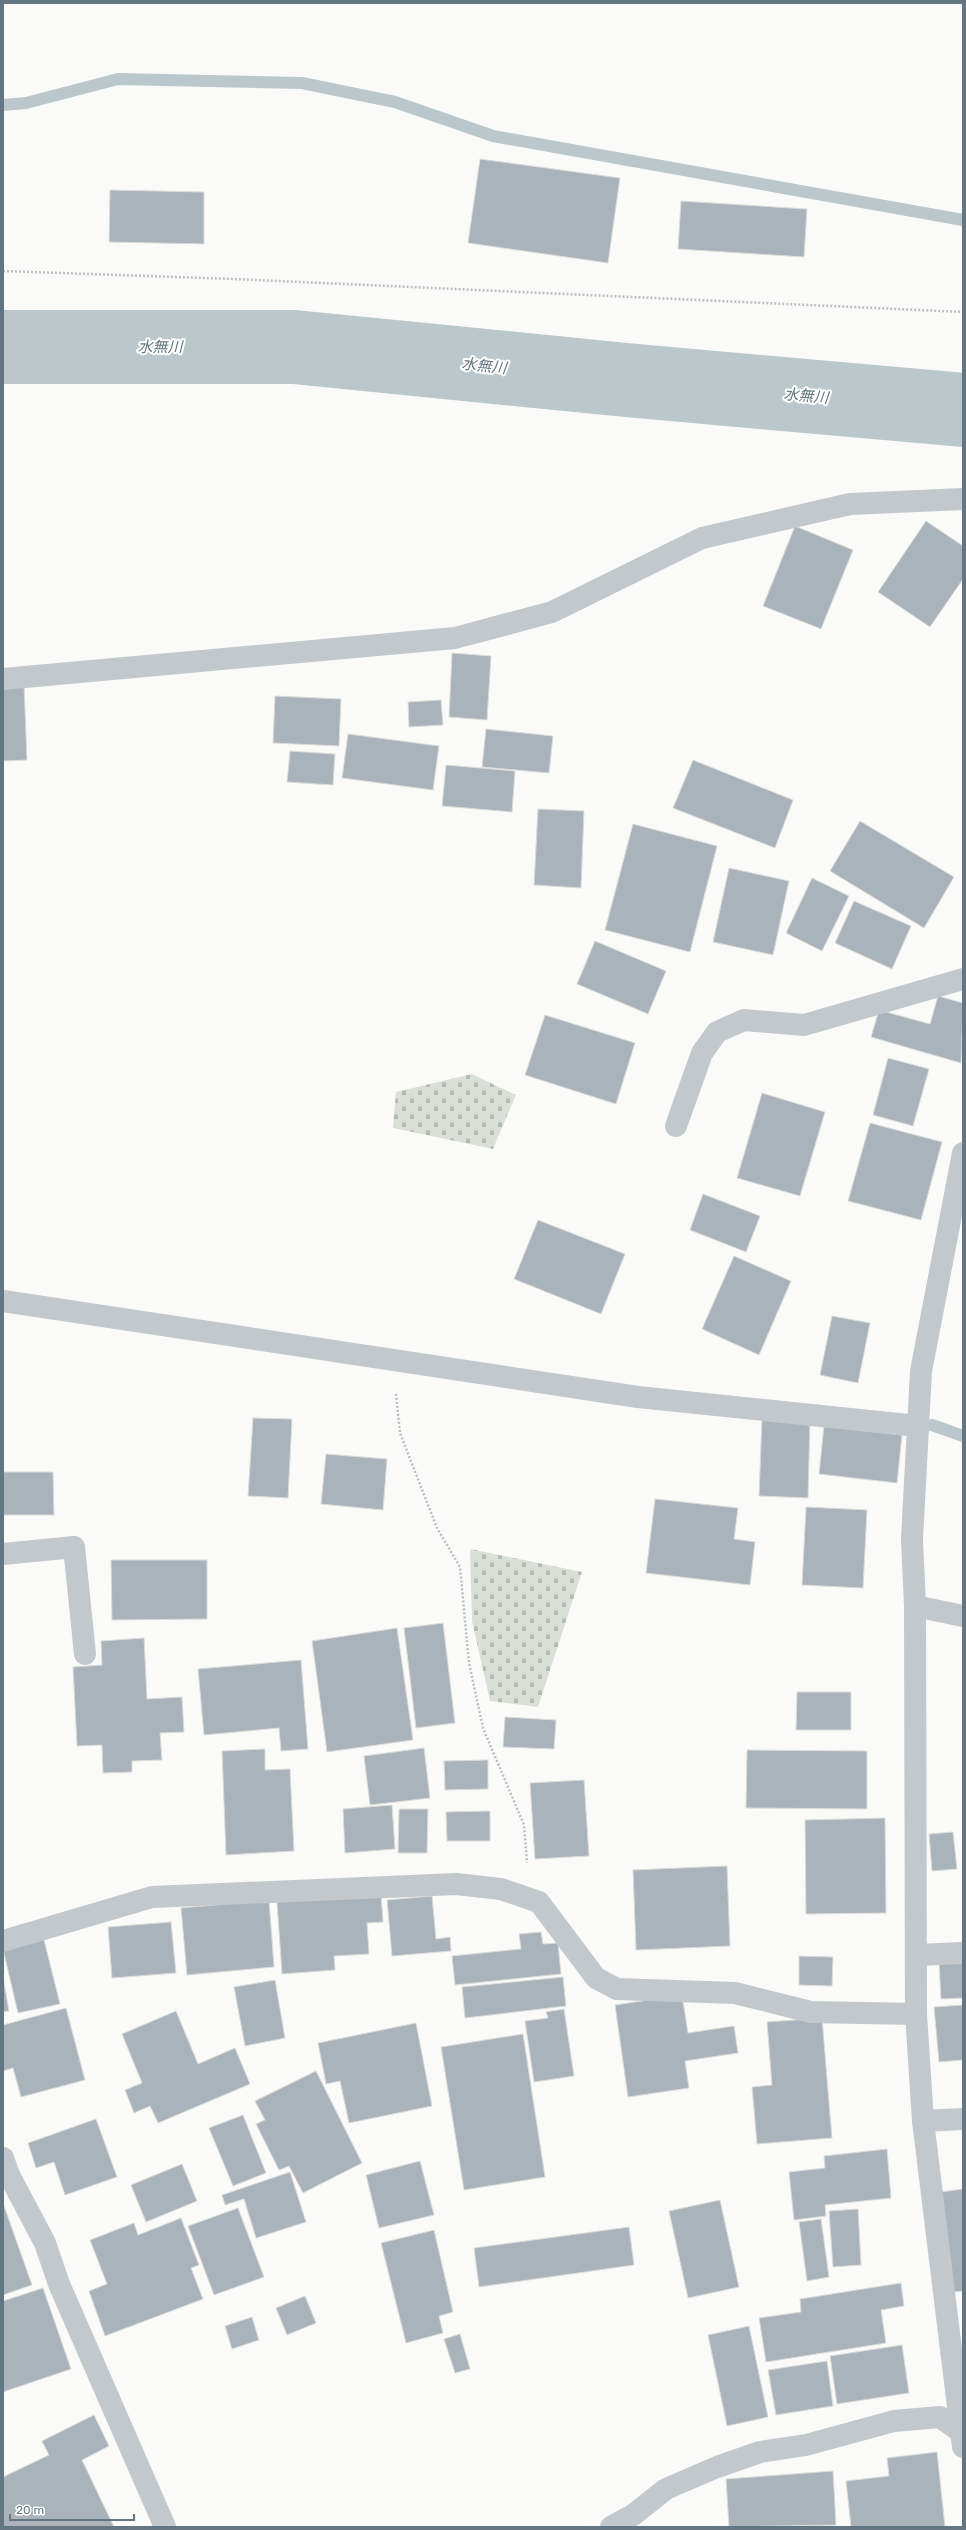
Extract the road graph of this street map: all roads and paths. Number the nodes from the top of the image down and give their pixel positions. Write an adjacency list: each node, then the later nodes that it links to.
1 (3, 271): 2 (path)
2 (963, 312)
3 (963, 499): 4 (street)
4 (3, 679)
5 (963, 979): 6 (street)
6 (676, 1126)
7 (962, 1161): 10 (street)
8 (3, 1301): 9 (street)
9 (393, 1361): 10 (street); 15 (path)
10 (918, 1426): 12 (street)
11 (3, 1554): 14 (street)
12 (915, 1606): 13 (street); 18 (street)
13 (963, 1616)
14 (85, 1654)
15 (531, 1899): 16 (street); 19 (street)
16 (3, 1941)
17 (963, 1954): 18 (street)
18 (917, 1955): 19 (street)
19 (916, 2014): 21 (street)
20 (963, 2119): 21 (street)
21 (923, 2121): 23 (street)
22 (5, 2170): 24 (street)
23 (962, 2440): 25 (street)
24 (165, 2527)
25 (611, 2527)

